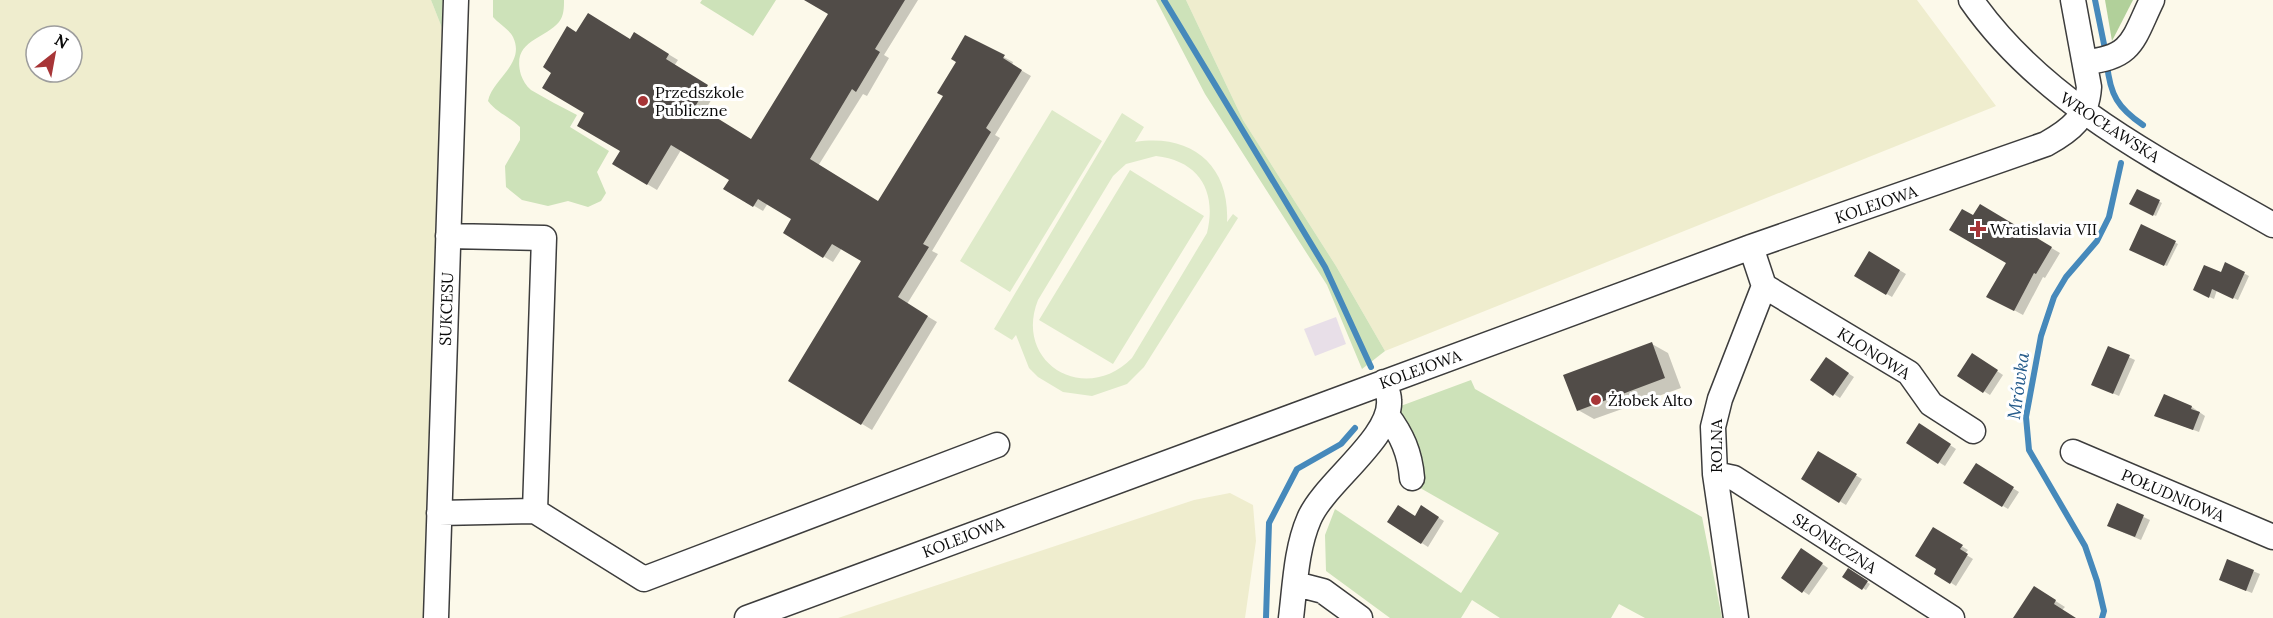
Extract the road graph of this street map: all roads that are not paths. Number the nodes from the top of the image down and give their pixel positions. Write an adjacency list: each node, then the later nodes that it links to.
1 (456, 0): 8 (street, SUKCESU)
2 (1971, 0): 6 (street, WROCŁAWSKA)
3 (2073, 0): 5 (street)
4 (2152, 0): 5 (street)
5 (2100, 60): 6 (street)
6 (2082, 110): 7 (street, WROCŁAWSKA); 9 (street, KOLEJOWA)
7 (2273, 225)
8 (448, 236): 18 (street); 19 (street, SUKCESU)
9 (1752, 247): 10 (street); 11 (street, KOLEJOWA)
10 (1764, 286): 13 (street, KLONOWA); 16 (street, ROLNA)
11 (1384, 382): 12 (street); 23 (street, KOLEJOWA)
12 (1387, 415): 17 (street); 21 (street)
13 (1973, 431)
14 (997, 445): 18 (street)
15 (2073, 452): 20 (street, POŁUDNIOWA)
16 (1715, 474): 26 (street, ROLNA); 27 (street, SŁONECZNA)
17 (1412, 478)
18 (535, 511): 19 (street)
19 (439, 513): 22 (street, SUKCESU)
20 (2273, 537)
21 (1296, 584): 24 (street); 25 (street)
22 (436, 618)
23 (747, 618)
24 (1291, 618)
25 (1360, 618)
26 (1736, 618)
27 (1952, 618)

